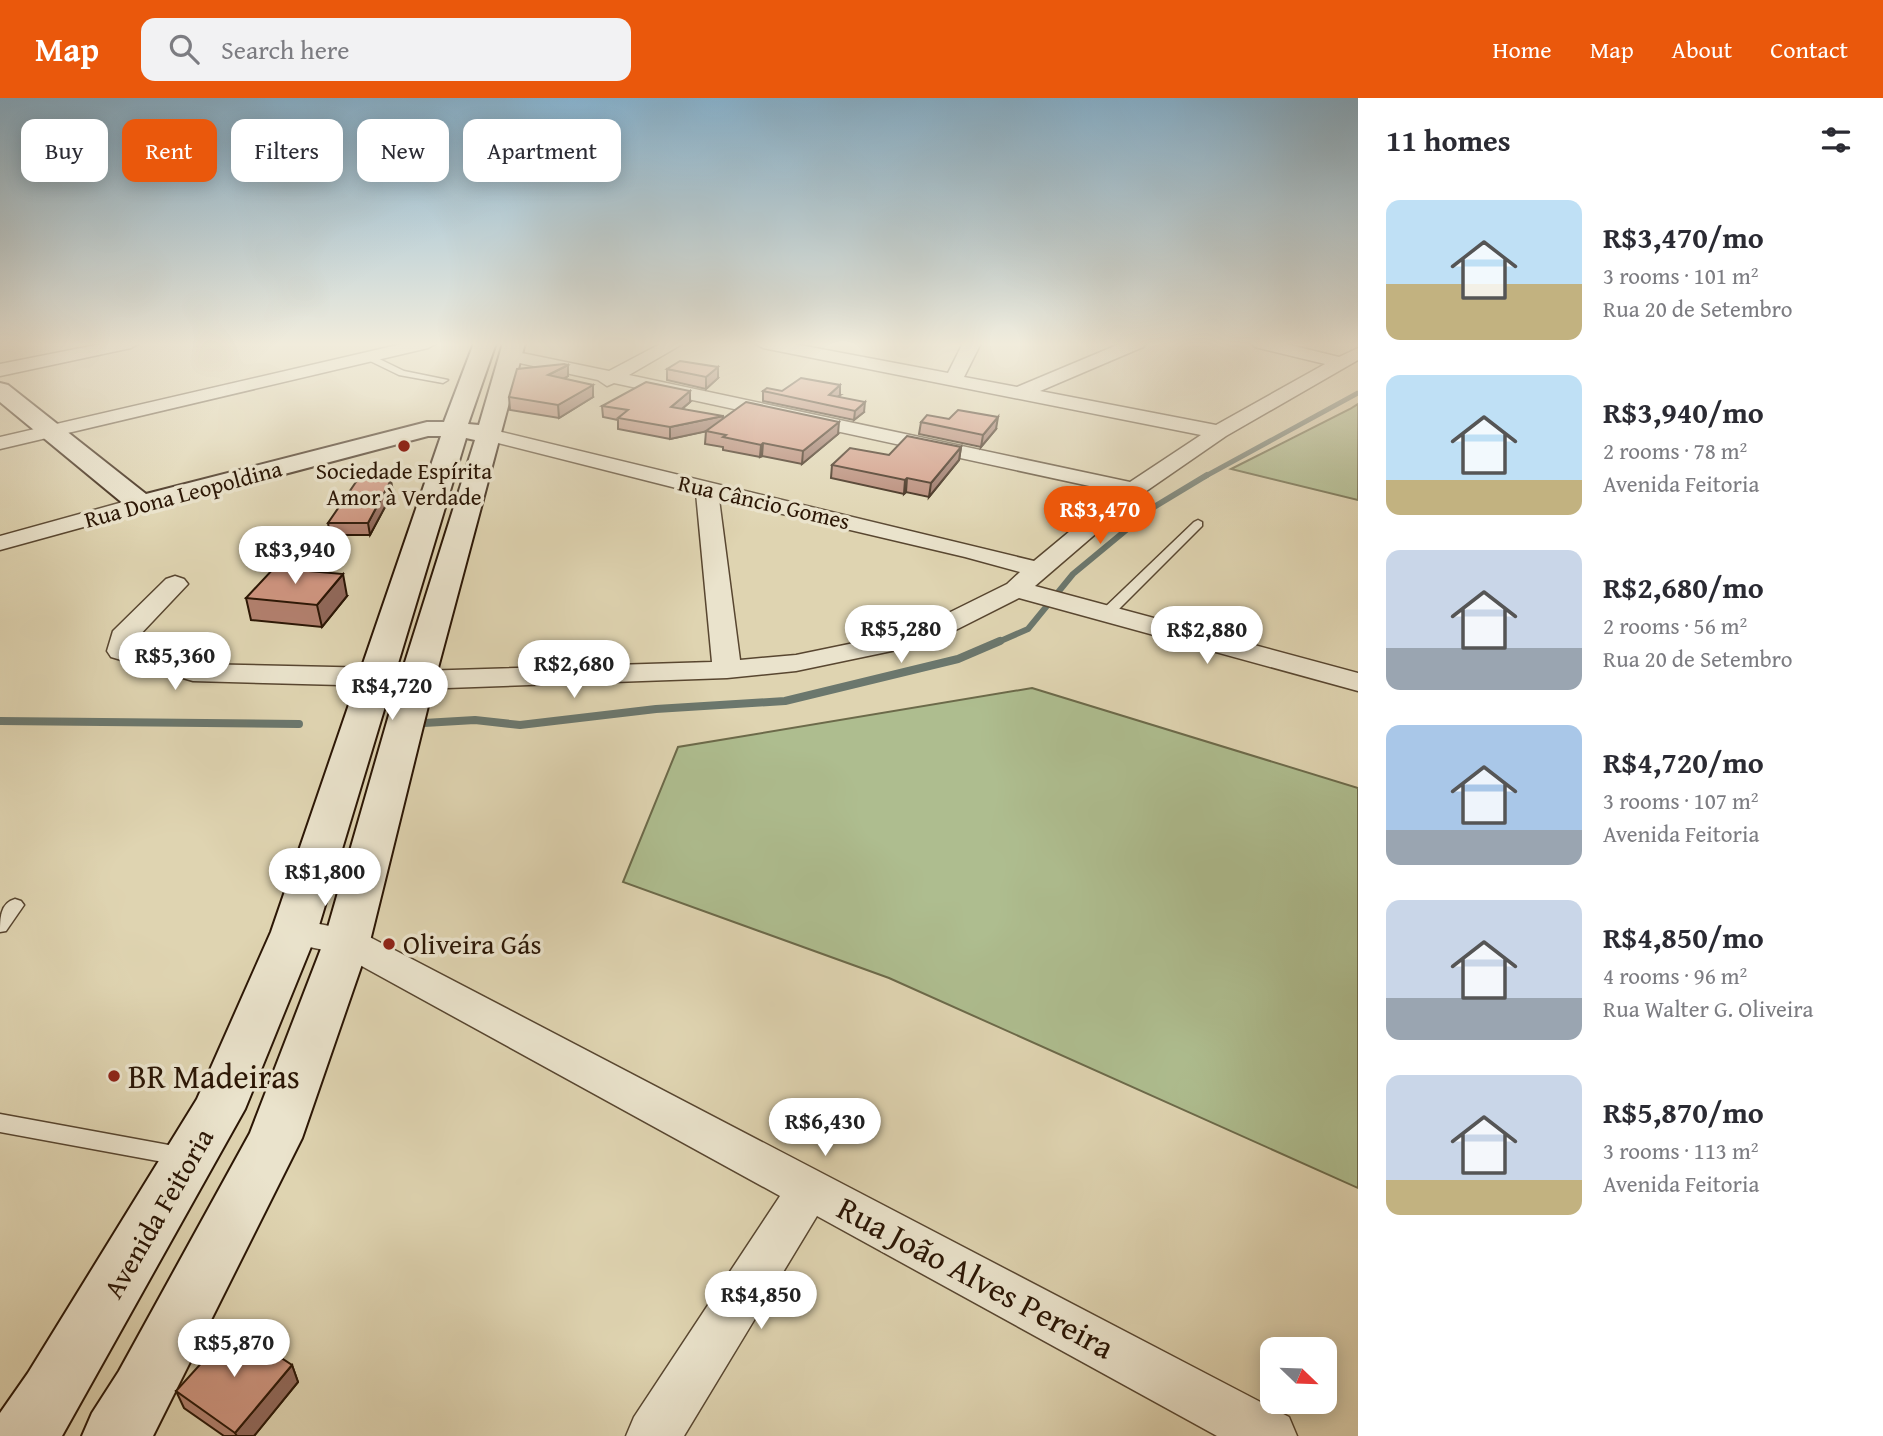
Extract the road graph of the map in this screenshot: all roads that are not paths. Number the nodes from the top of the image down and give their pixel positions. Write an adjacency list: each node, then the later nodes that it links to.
1 (19, 405): 7 (main road)
2 (160, 405): 7 (street)
3 (482, 405): 8 (main road, Avenida Feitoria)
4 (722, 405): 12 (street)
5 (1078, 405): 9 (street)
6 (1265, 405): 9 (street)
7 (50, 431): 10 (street); 13 (main road)
8 (471, 432): 11 (street, Rua Câncio Gomes); 13 (main road, Rua Dona Leopoldina); 22 (main road, Avenida Feitoria)
9 (1219, 432): 12 (street)
10 (0, 443)
11 (706, 489): 16 (street, Rua Câncio Gomes); 20 (street)
12 (1126, 495): 16 (street)
13 (141, 504): 15 (street, Rua Dona Leopoldina)
14 (1198, 524): 19 (lane)
15 (0, 542)
16 (1039, 570): 18 (street)
17 (175, 584): 22 (street)
18 (1016, 589): 19 (street); 20 (street)
19 (1106, 614): 21 (street)
20 (727, 670): 22 (street)
21 (1358, 682)
22 (396, 686): 25 (main road, Avenida Feitoria); 26 (main road, Avenida Feitoria)
23 (15, 905): 24 (lane)
24 (0, 926)
25 (294, 932): 26 (street, Rua João Alves Pereira); 28 (main road, Avenida Feitoria)
26 (347, 941): 29 (street, Rua João Alves Pereira); 31 (main road, Avenida Feitoria)
27 (0, 1123): 28 (lane)
28 (190, 1158): 30 (main road, Avenida Feitoria)
29 (810, 1188): 32 (street); 33 (street, Rua João Alves Pereira)
30 (23, 1436)
31 (115, 1436)
32 (653, 1436)
33 (1270, 1436)

